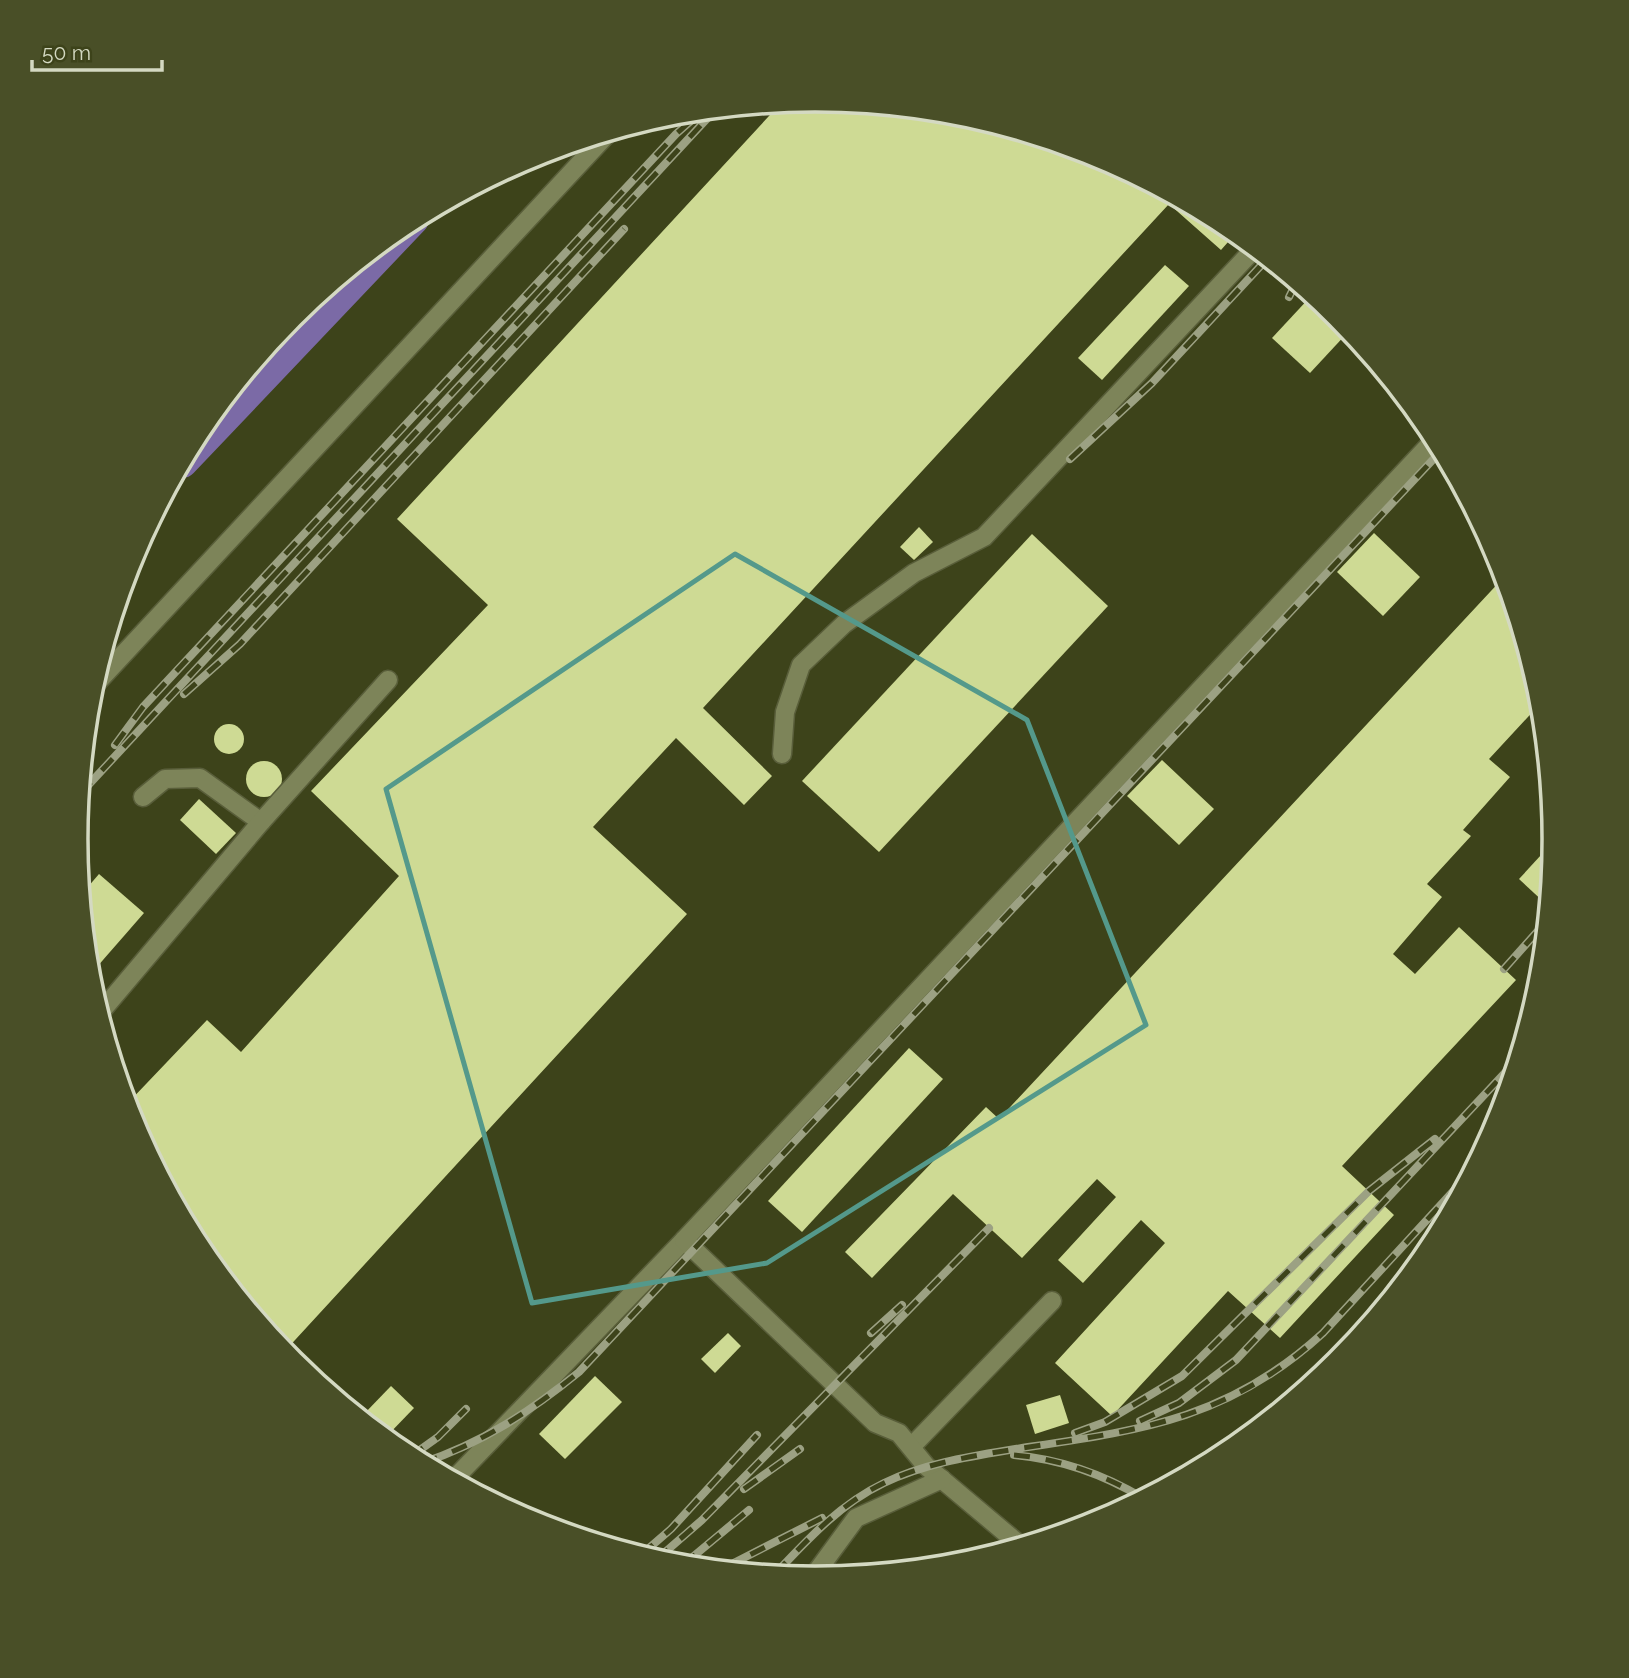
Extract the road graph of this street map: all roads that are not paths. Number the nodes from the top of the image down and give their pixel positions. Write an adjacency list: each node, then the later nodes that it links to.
1 (596, 146): 4 (lane)
2 (1248, 256): 6 (lane)
3 (1427, 448): 10 (lane)
4 (107, 672)
5 (388, 680): 8 (lane)
6 (782, 754)
7 (143, 797): 8 (lane)
8 (261, 822): 9 (lane)
9 (107, 1005)
10 (684, 1240): 12 (lane); 13 (lane)
11 (1052, 1301): 12 (lane)
12 (912, 1446): 14 (lane)
13 (459, 1473)
14 (942, 1479): 15 (lane); 16 (lane)
15 (1012, 1538)
16 (821, 1566)

